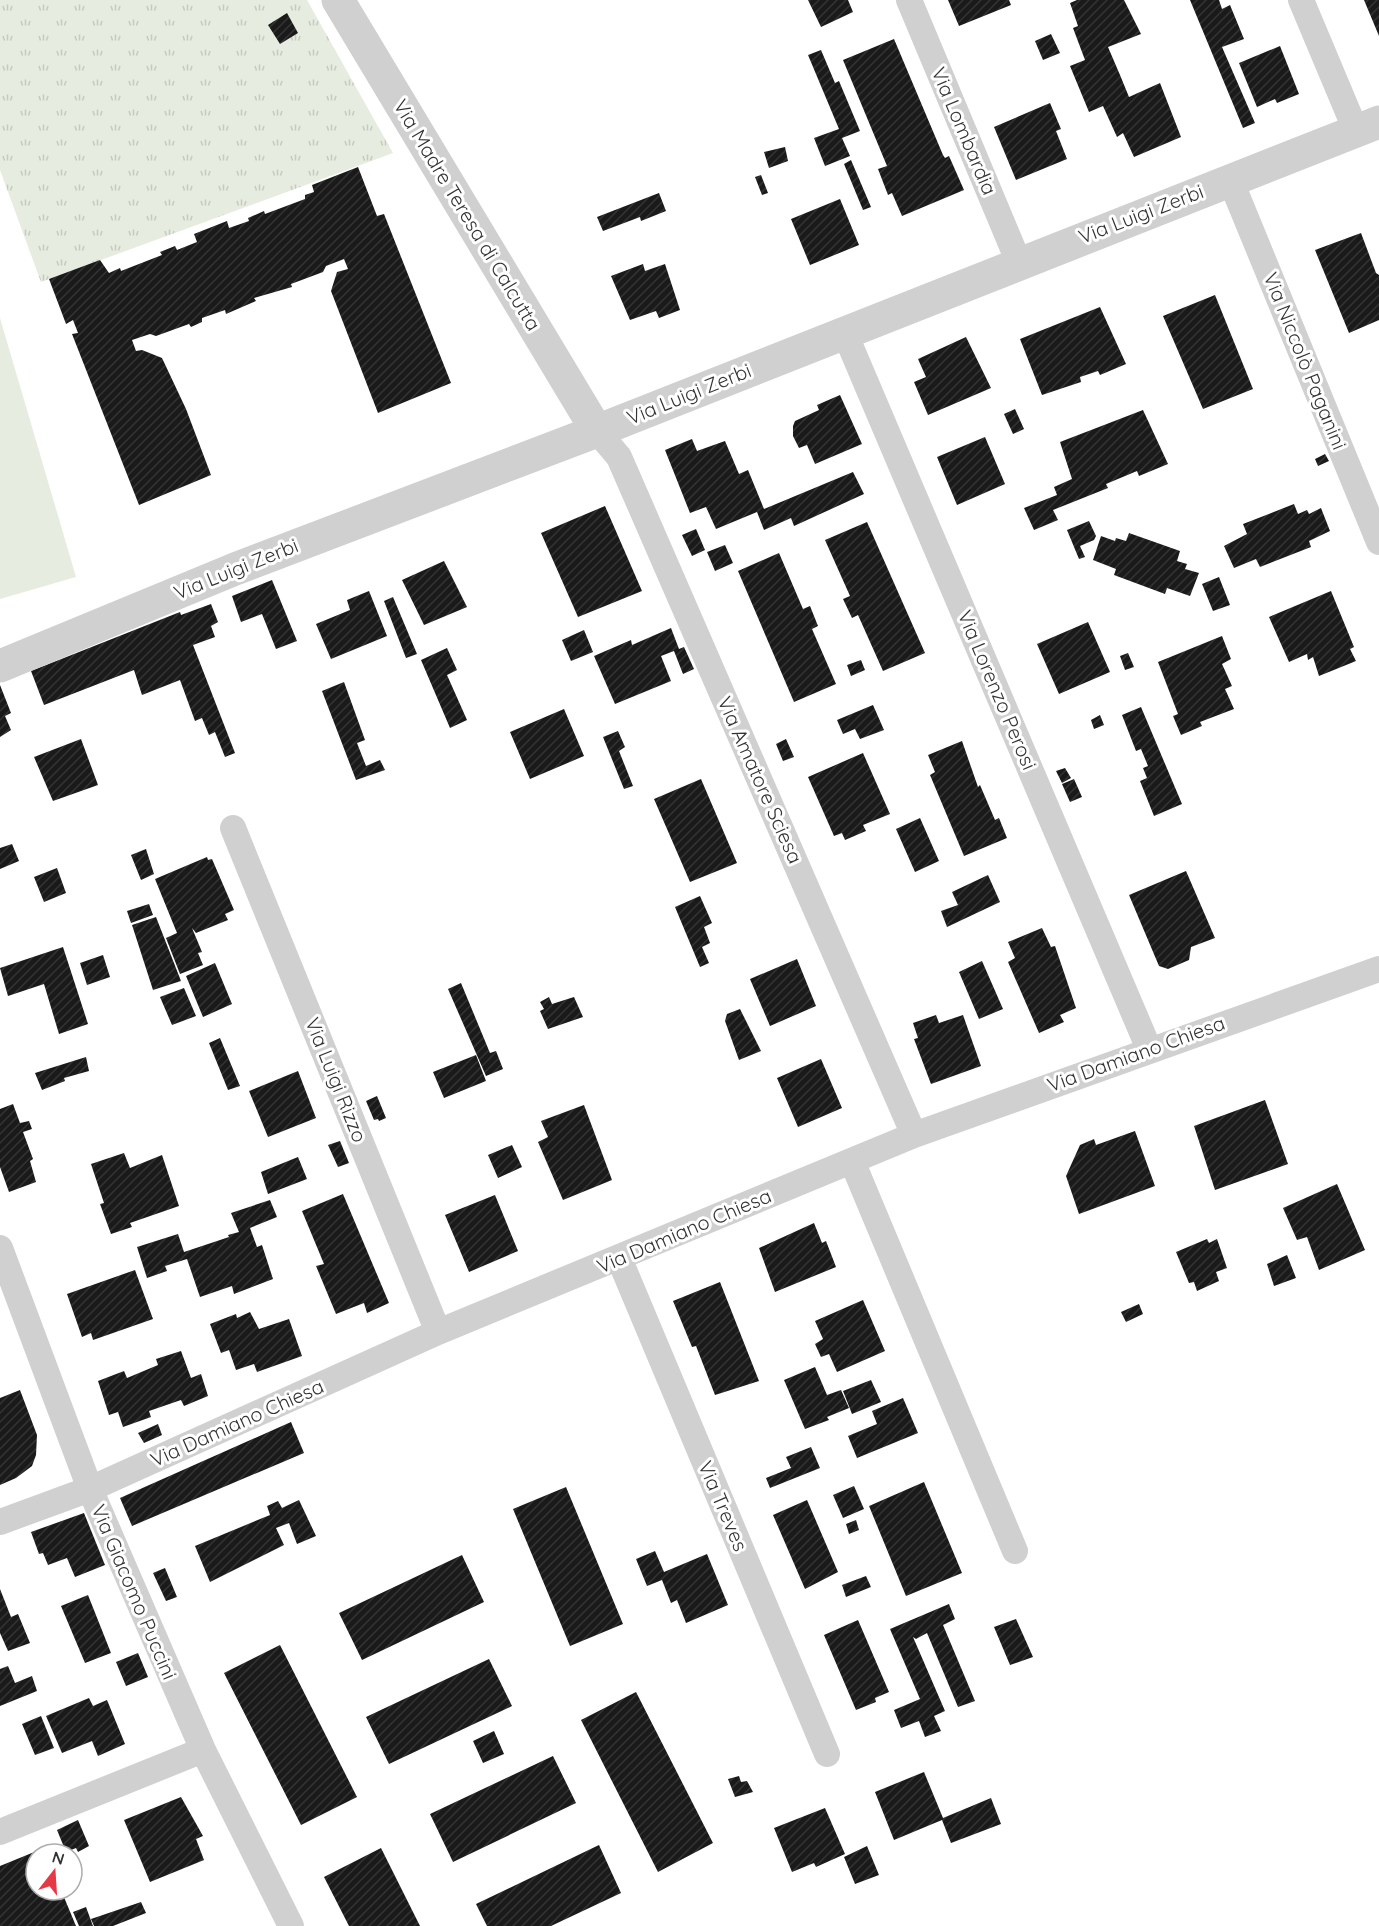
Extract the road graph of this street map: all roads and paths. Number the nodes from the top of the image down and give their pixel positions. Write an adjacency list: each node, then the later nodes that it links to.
1 (338, 0): 8 (street, Via Madre Teresa di Calcutta)
2 (909, 0): 6 (street, Via Lombardia)
3 (1302, 0): 4 (street)
4 (1367, 126): 5 (street, Via Luigi Zerbi)
5 (1230, 179): 6 (street, Via Luigi Zerbi); 9 (street, Via Niccolò Paganini)
6 (1019, 262): 7 (street, Via Luigi Zerbi)
7 (844, 332): 8 (street, Via Luigi Zerbi); 13 (street, Via Lorenzo Perosi)
8 (597, 431): 10 (street, Via Luigi Zerbi); 14 (street, Via Amatore Sciesa)
9 (1379, 542)
10 (0, 666)
11 (233, 828): 18 (street, Via Luigi Rizzo)
12 (1379, 969): 13 (street, Via Damiano Chiesa)
13 (1149, 1049): 14 (street, Via Damiano Chiesa)
14 (914, 1135): 15 (street, Via Damiano Chiesa)
15 (852, 1161): 17 (street, Via Damiano Chiesa); 21 (street)
16 (0, 1248): 19 (street, Via Giacomo Puccini)
17 (619, 1258): 18 (street, Via Damiano Chiesa); 23 (street, Via Treves)
18 (438, 1332): 19 (street, Via Damiano Chiesa)
19 (90, 1489): 20 (street, Via Damiano Chiesa); 22 (street, Via Giacomo Puccini)
20 (0, 1522)
21 (1015, 1551)
22 (203, 1750): 24 (street); 25 (street, Via Giacomo Puccini)
23 (827, 1754)
24 (0, 1832)
25 (291, 1926)

